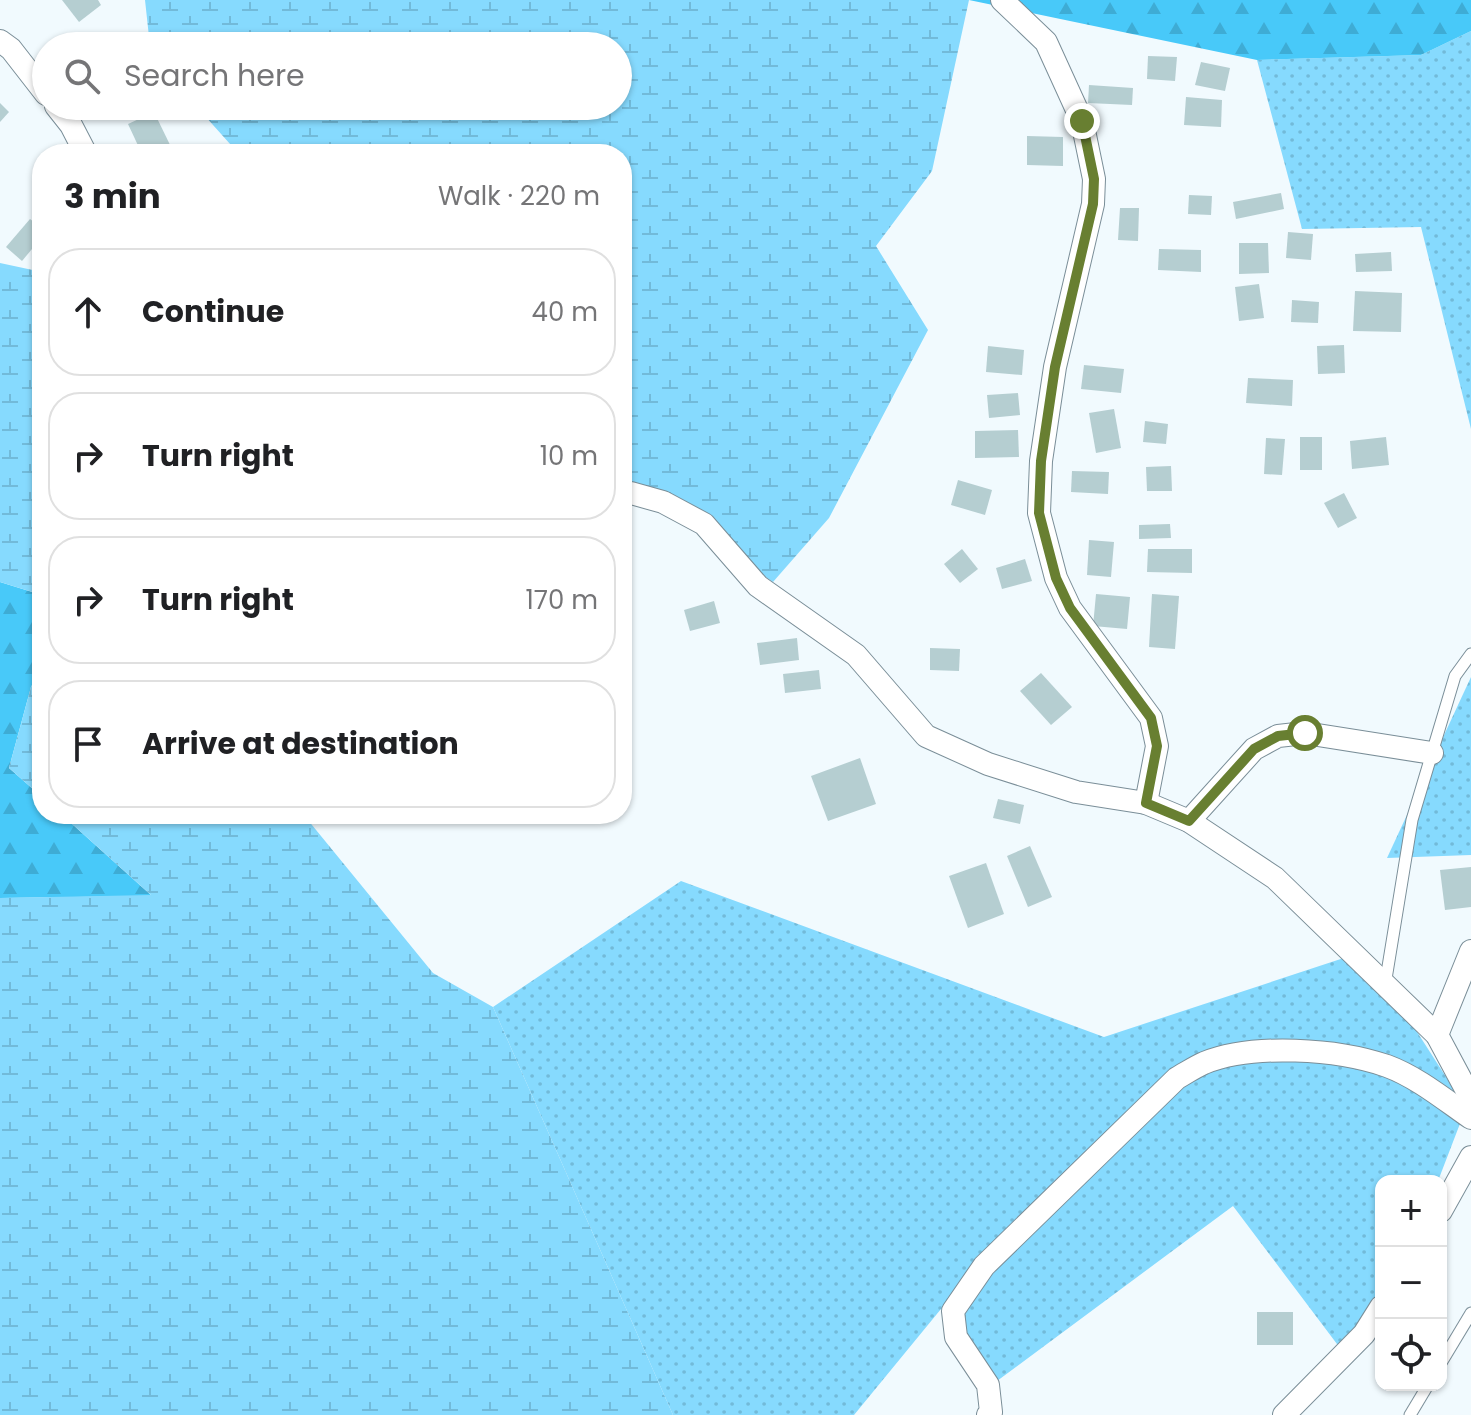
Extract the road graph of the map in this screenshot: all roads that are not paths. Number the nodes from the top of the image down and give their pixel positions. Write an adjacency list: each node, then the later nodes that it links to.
1 (1002, 0): 9 (street)
2 (0, 41): 3 (street)
3 (32, 76)
4 (67, 120): 5 (street)
5 (81, 144)
6 (632, 493): 9 (street)
7 (1471, 654): 8 (lane)
8 (1432, 753): 10 (street); 12 (lane)
9 (1146, 803): 10 (street)
10 (1189, 821): 12 (street)
11 (1471, 951): 13 (street)
12 (1385, 986): 13 (street)
13 (1437, 1035): 14 (street)
14 (1470, 1097)
15 (1471, 1118): 22 (street)
16 (1471, 1157): 17 (street)
17 (1447, 1200)
18 (1471, 1313): 20 (lane)
19 (1375, 1317): 23 (street)
20 (1447, 1353)
21 (1424, 1391): 24 (lane)
22 (988, 1415)
23 (1284, 1415)
24 (1410, 1415)

